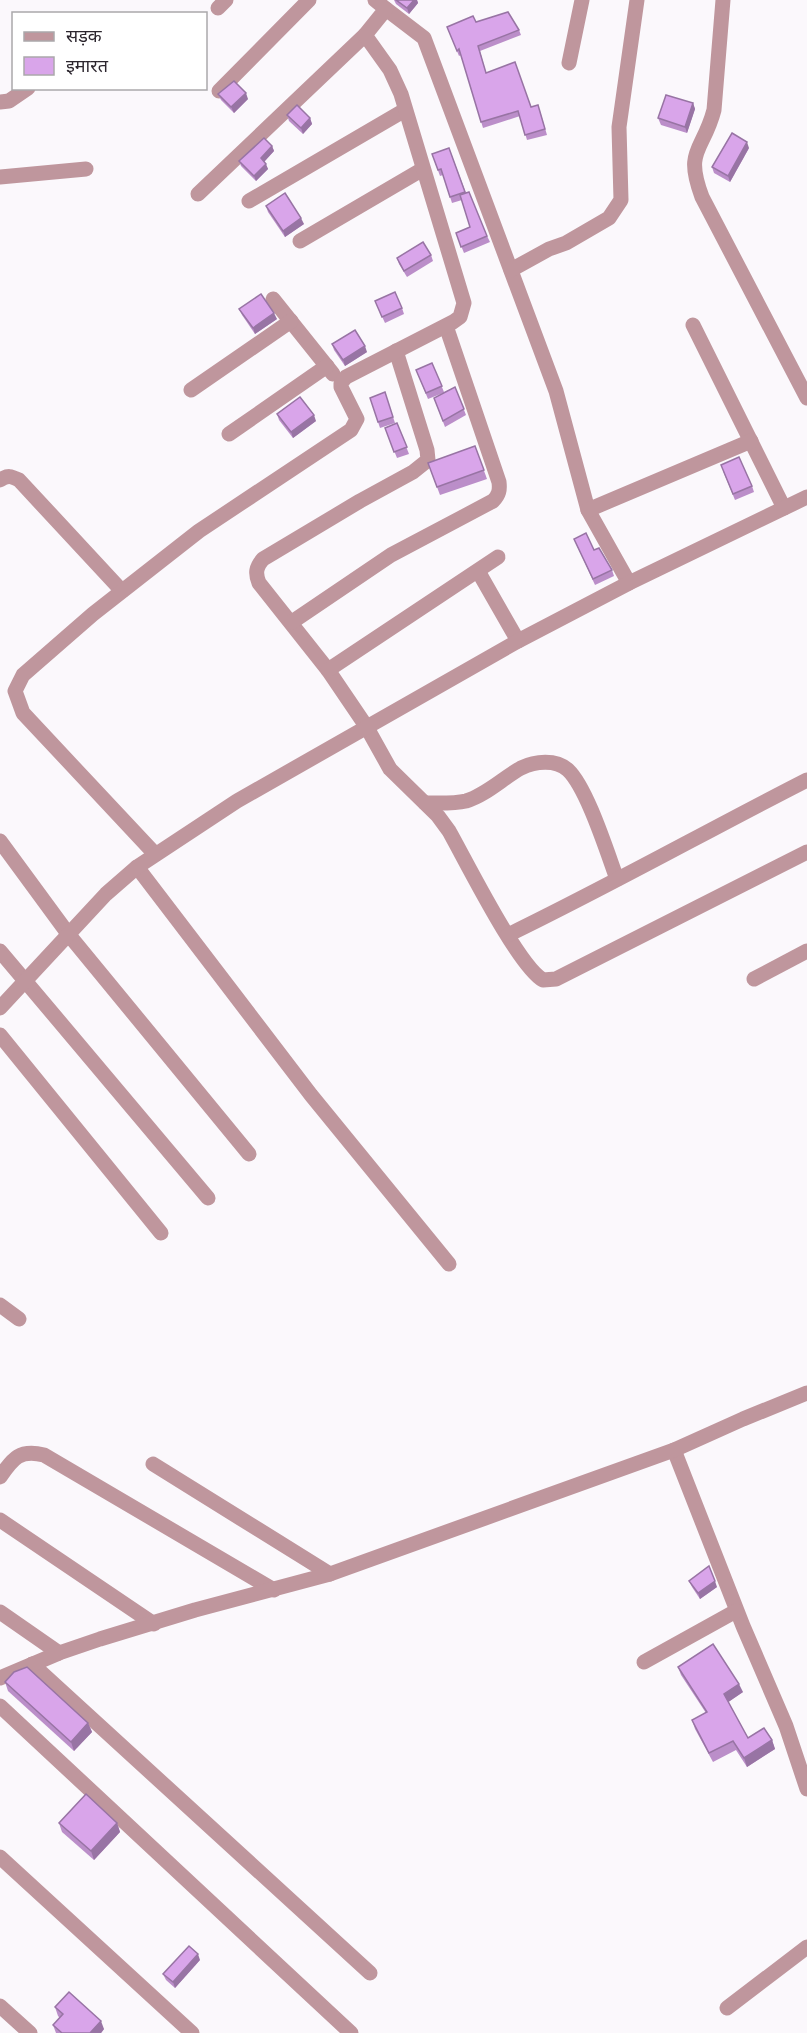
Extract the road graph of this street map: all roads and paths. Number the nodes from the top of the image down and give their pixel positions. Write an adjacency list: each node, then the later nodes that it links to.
1 (309, 0): 9 (street)
2 (582, 0): 7 (street)
3 (637, 0): 18 (street)
4 (723, 0): 27 (street)
5 (380, 5): 6 (street); 18 (street)
6 (365, 35): 11 (street); 15 (street)
7 (569, 63)
8 (25, 90): 10 (street)
9 (219, 91)
10 (0, 102)
11 (405, 110): 13 (street); 16 (street)
12 (86, 169): 14 (street)
13 (423, 169): 17 (street); 22 (street)
14 (0, 177)
15 (198, 194)
16 (249, 201)
17 (300, 241)
18 (511, 270): 33 (street)
19 (273, 299): 20 (street)
20 (291, 321): 24 (street); 26 (street)
21 (693, 325): 29 (street)
22 (446, 326): 23 (street); 38 (street)
23 (396, 351): 25 (street); 38 (street)
24 (327, 366): 25 (street); 28 (street)
25 (341, 383): 37 (street)
26 (191, 390)
27 (807, 398)
28 (229, 434)
29 (751, 441): 32 (street); 33 (street)
30 (0, 480): 37 (street)
31 (807, 497): 32 (street)
32 (784, 508): 36 (street)
33 (588, 510): 36 (street)
34 (498, 557): 35 (street)
35 (478, 571): 39 (street); 40 (street)
36 (629, 583): 39 (street)
37 (122, 591): 46 (street)
38 (292, 622): 40 (street)
39 (518, 641): 41 (street)
40 (328, 670): 41 (street)
41 (366, 726): 43 (street); 46 (street)
42 (807, 780): 48 (street)
43 (425, 803): 48 (street); 50 (street)
44 (0, 841): 49 (street)
45 (807, 852): 50 (street)
46 (155, 854): 47 (street)
47 (137, 867): 49 (street); 60 (street)
48 (617, 879): 50 (street)
49 (69, 935): 54 (street); 57 (street)
50 (508, 935)
51 (0, 951): 54 (street)
52 (807, 951): 53 (street)
53 (754, 979)
54 (26, 982): 55 (street); 58 (street)
55 (0, 1008)
56 (0, 1035): 59 (street)
57 (249, 1154)
58 (208, 1198)
59 (161, 1233)
60 (449, 1264)
61 (0, 1305): 62 (street)
62 (19, 1319)
63 (807, 1393): 64 (street)
64 (674, 1450): 68 (street); 70 (street)
65 (153, 1464): 68 (street)
66 (0, 1477): 69 (street)
67 (0, 1520): 72 (street)
68 (330, 1574): 69 (street)
69 (274, 1590): 72 (street)
70 (736, 1611): 74 (street); 78 (street)
71 (0, 1612): 73 (street)
72 (154, 1624): 73 (street)
73 (59, 1653): 75 (street)
74 (644, 1662)
75 (32, 1664): 76 (street); 81 (street)
76 (0, 1678)
77 (0, 1706): 86 (street)
78 (807, 1789)
79 (0, 1857): 85 (street)
80 (807, 1947): 83 (street)
81 (370, 1973)
82 (0, 2006): 84 (street)
83 (727, 2008)
84 (30, 2033)
85 (192, 2033)
86 (351, 2033)

